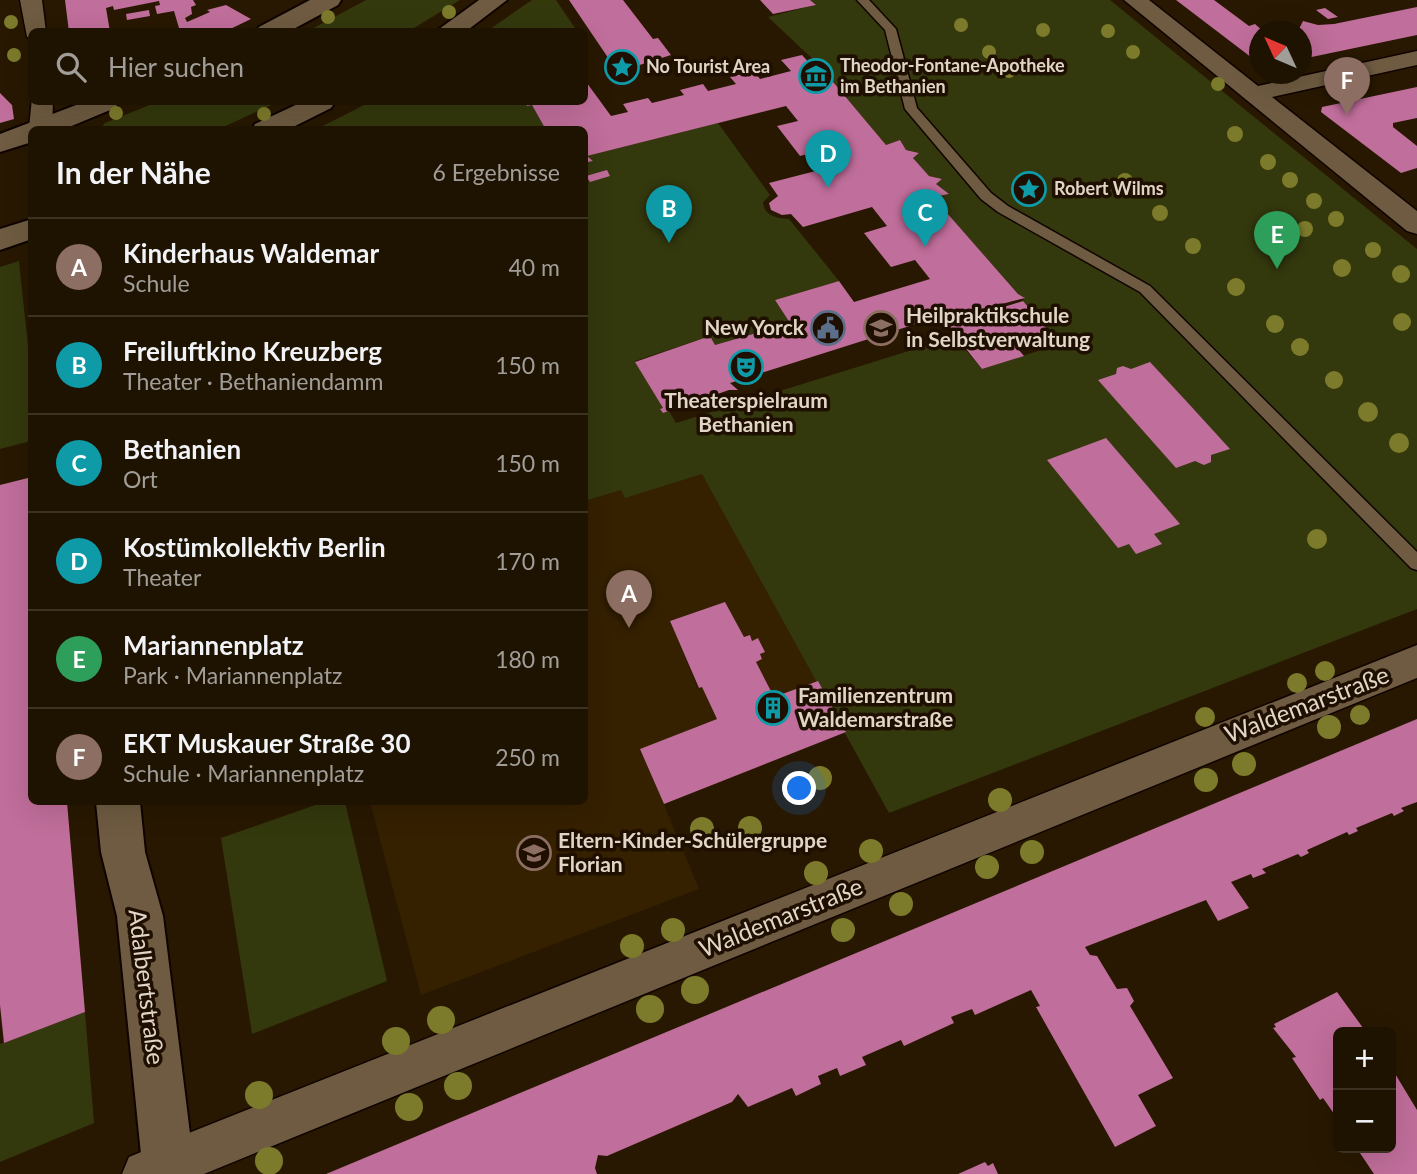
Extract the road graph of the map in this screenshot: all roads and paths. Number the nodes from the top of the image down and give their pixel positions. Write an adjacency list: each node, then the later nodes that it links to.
1 (31, 0): 6 (street)
2 (329, 0): 7 (street)
3 (495, 0): 8 (street)
4 (863, 0): 20 (lane)
5 (1135, 0): 10 (street)
6 (34, 28)
7 (276, 28)
8 (453, 28)
9 (1417, 58): 10 (street)
10 (1253, 94): 17 (street)
11 (97, 105): 13 (street)
12 (316, 105): 14 (street)
13 (38, 124)
14 (273, 126)
15 (28, 129): 16 (street)
16 (0, 144)
17 (1417, 225)
18 (28, 230): 19 (street)
19 (0, 240)
20 (1417, 563)
21 (1417, 661): 23 (street, Waldemarstraße)
22 (118, 805): 23 (street, Adalbertstraße)
23 (161, 1171)

